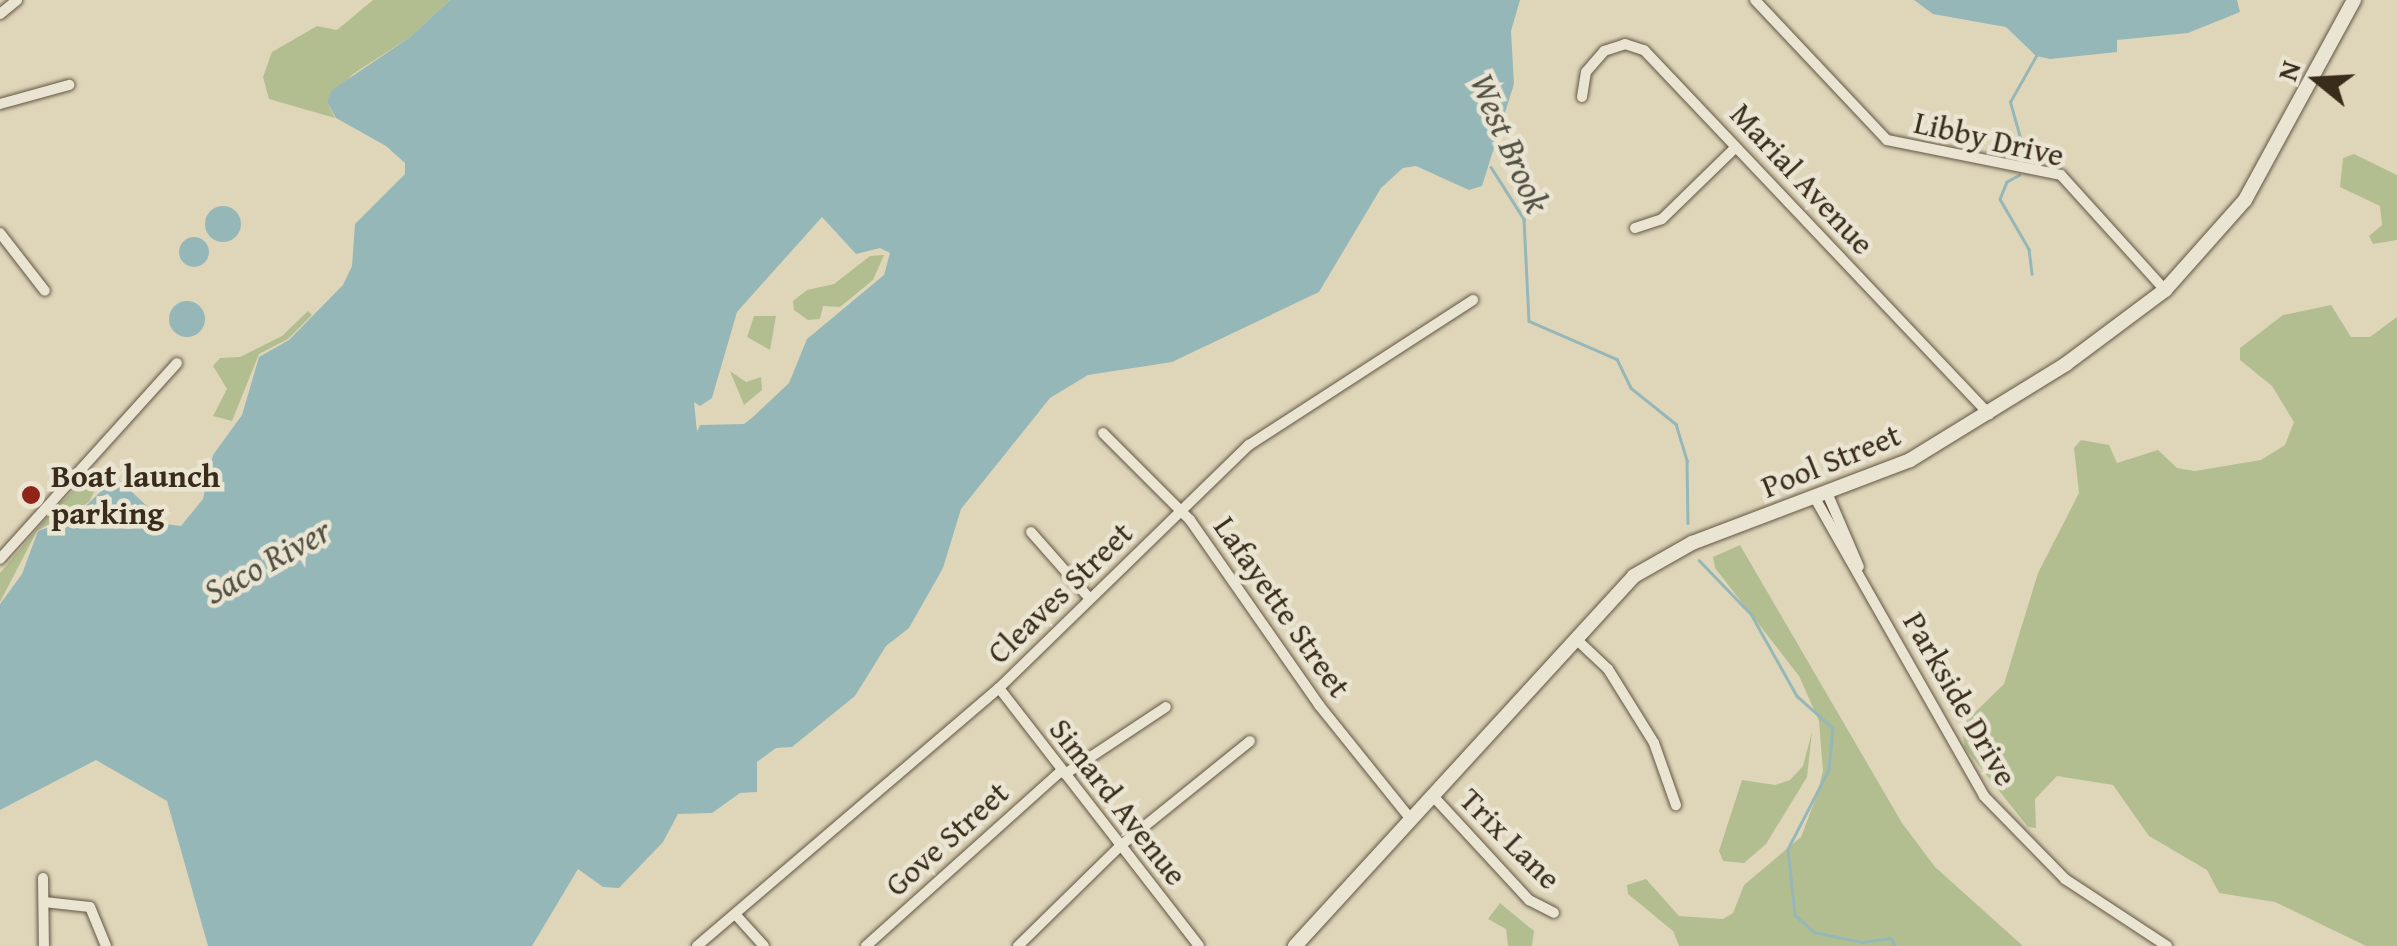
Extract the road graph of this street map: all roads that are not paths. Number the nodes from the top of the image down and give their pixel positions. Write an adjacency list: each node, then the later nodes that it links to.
1 (17, 0): 4 (street)
2 (1755, 0): 11 (street, Libby Drive)
3 (2354, 0): 11 (main road, Pool Street)
4 (0, 14)
5 (69, 84): 7 (street)
6 (1582, 97): 8 (street, Marial Avenue)
7 (0, 104)
8 (1736, 146): 9 (street); 15 (street, Marial Avenue)
9 (1635, 228)
10 (0, 233): 12 (street)
11 (2166, 290): 15 (main road, Pool Street)
12 (46, 291)
13 (1473, 300): 18 (street, Cleaves Street)
14 (177, 363): 20 (street)
15 (1989, 414): 17 (main road, Pool Street)
16 (1103, 434): 18 (street, Lafayette Street)
17 (1822, 498): 22 (main road, Pool Street); 43 (street, Parkside Drive)
18 (1180, 512): 21 (street, Cleaves Street); 29 (street, Lafayette Street)
19 (1030, 532): 21 (street)
20 (0, 559)
21 (1090, 599): 23 (street, Cleaves Street)
22 (1575, 638): 27 (main road, Pool Street); 28 (street)
23 (999, 688): 26 (street, Simard Avenue); 34 (street, Cleaves Street)
24 (1166, 707): 26 (street, Gove Street)
25 (1250, 741): 30 (street)
26 (1064, 772): 30 (street, Simard Avenue); 40 (street, Gove Street)
27 (1433, 796): 29 (main road, Pool Street); 33 (street, Trix Lane)
28 (1676, 805)
29 (1410, 818): 42 (main road, Pool Street)
30 (1120, 846): 35 (street); 41 (street, Simard Avenue)
31 (44, 878): 32 (street)
32 (44, 902): 36 (street); 37 (street)
33 (1554, 912)
34 (735, 914): 38 (street, Cleaves Street); 39 (street)
35 (1020, 945)
36 (44, 946)
37 (106, 946)
38 (697, 946)
39 (764, 946)
40 (866, 946)
41 (1199, 946)
42 (1295, 946)
43 (2167, 946)

